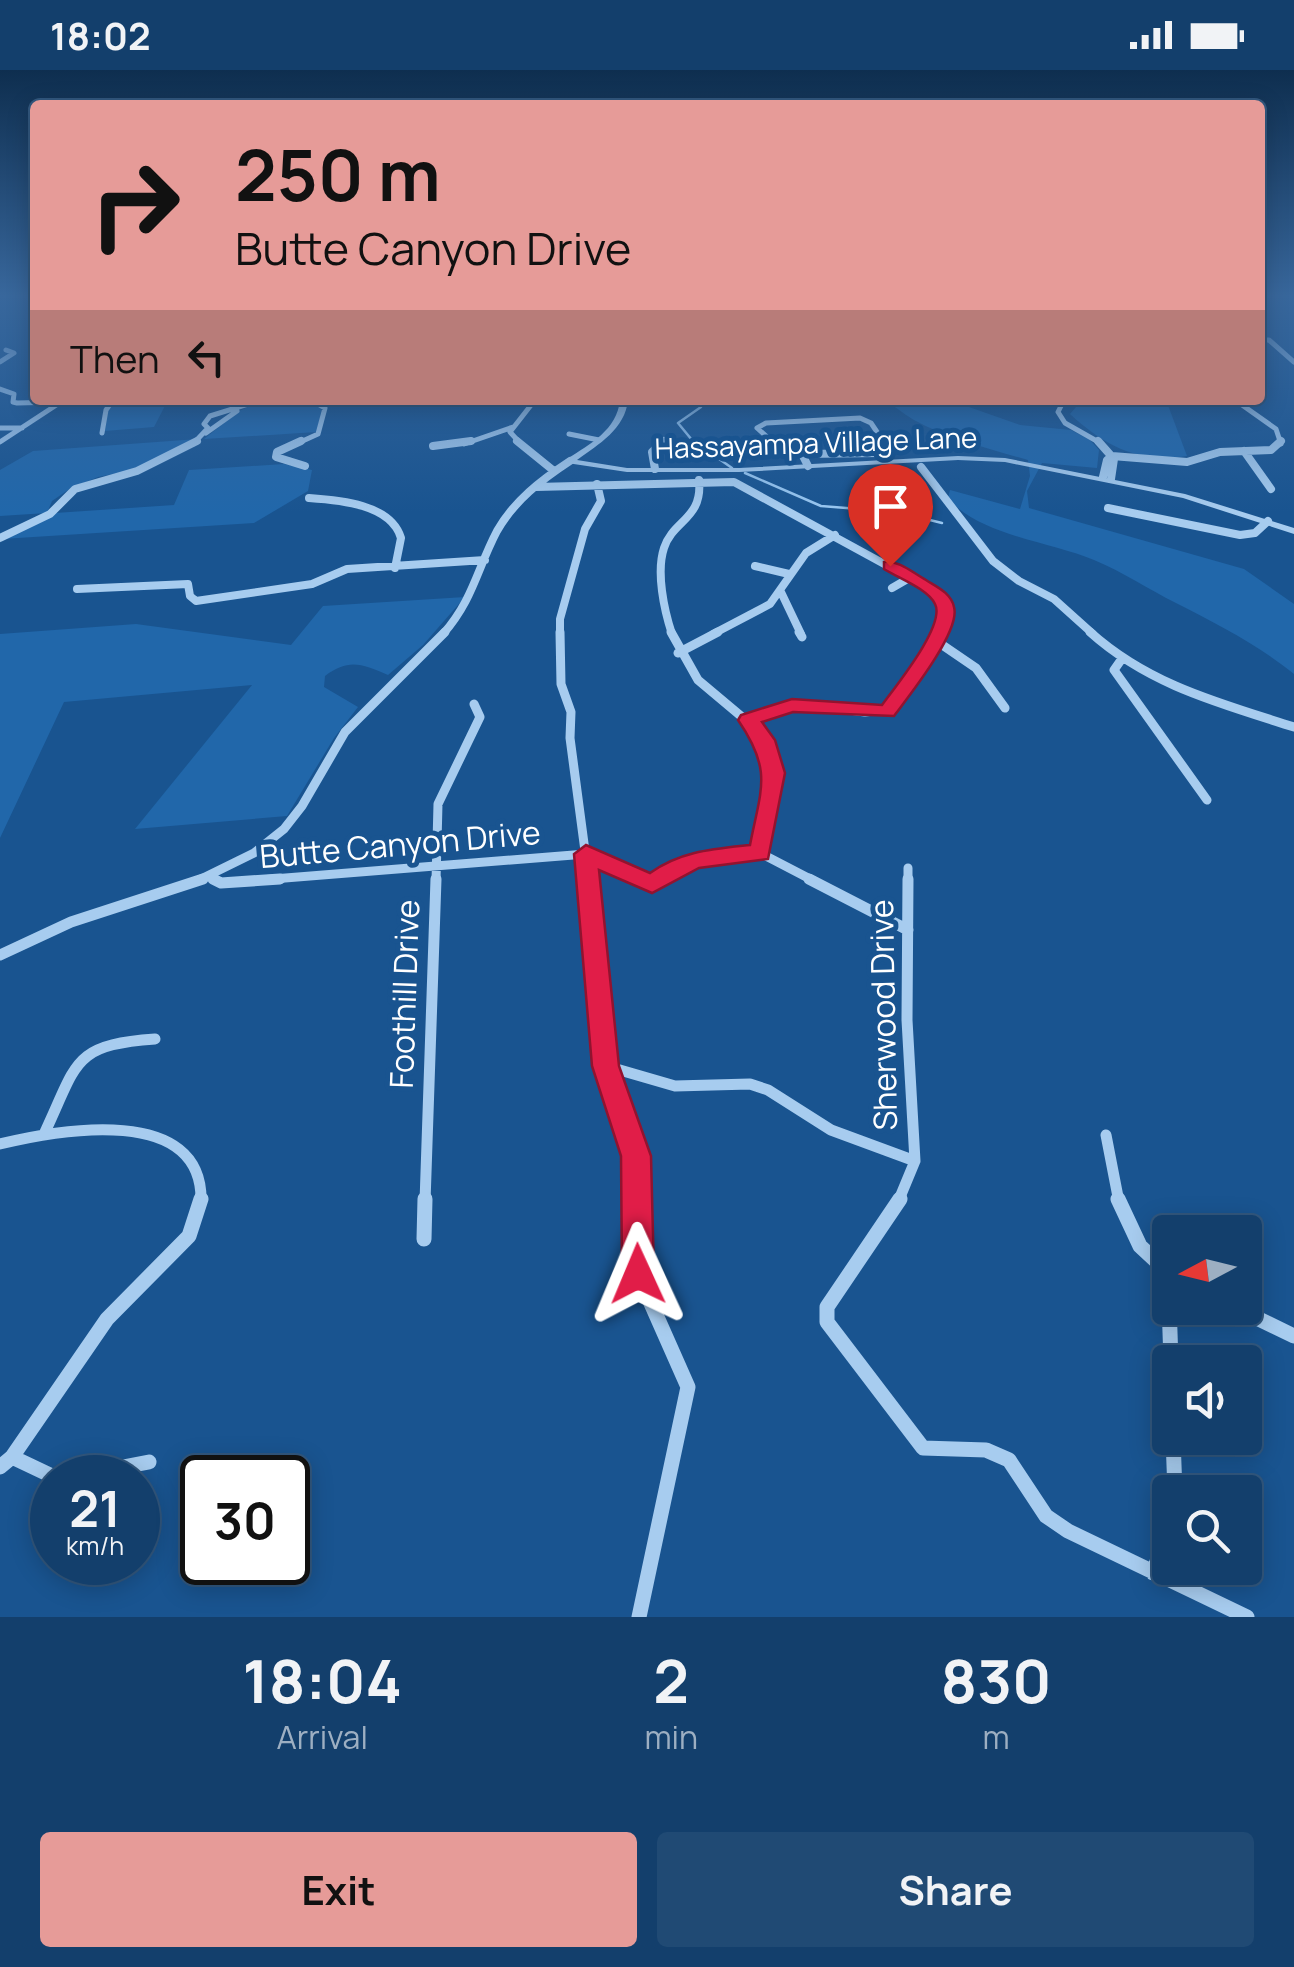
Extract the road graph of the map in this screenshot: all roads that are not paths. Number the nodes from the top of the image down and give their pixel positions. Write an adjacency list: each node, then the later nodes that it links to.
1 (0, 389): 2 (street)
2 (30, 402)
3 (56, 405): 14 (street)
4 (110, 405): 15 (street)
5 (249, 405): 11 (street)
6 (320, 405): 29 (street)
7 (531, 405): 12 (street)
8 (625, 405): 19 (street)
9 (1062, 405): 27 (street)
10 (1242, 405): 18 (street)
11 (240, 409): 16 (street); 16 (street)
12 (514, 427): 23 (street); 32 (street)
13 (0, 428): 14 (street)
14 (22, 428): 22 (street)
15 (102, 433)
16 (206, 434): 43 (street)
17 (570, 434): 19 (street)
18 (1283, 438): 20 (street); 24 (street)
19 (599, 440): 26 (street)
20 (1294, 440)
21 (664, 441): 31 (street)
22 (0, 442)
23 (433, 446)
24 (1244, 451): 27 (street); 37 (street)
25 (802, 454): 25 (street); 30 (street)
26 (570, 461): 31 (street, Hassayampa Village Lane); 32 (street)
27 (1110, 461): 33 (street)
28 (919, 463): 30 (street, Hassayampa Village Lane); 33 (street, Hassayampa Village Lane); 55 (street)
29 (306, 466)
30 (808, 466): 31 (street, Hassayampa Village Lane)
31 (655, 469)
32 (554, 471): 36 (street)
33 (1107, 478): 40 (street, Hassayampa Village Lane)
34 (699, 480): 35 (street); 42 (street); 54 (street)
35 (598, 484): 36 (street); 62 (street)
36 (534, 487): 44 (street)
37 (1271, 488)
38 (309, 498): 46 (street)
39 (1108, 508): 40 (street)
40 (1268, 522): 41 (street, Hassayampa Village Lane)
41 (1294, 531)
42 (834, 535): 47 (street); 48 (street)
43 (0, 538)
44 (485, 560): 46 (street); 65 (street)
45 (755, 566): 47 (street)
46 (395, 568): 50 (street)
47 (789, 574): 51 (street)
48 (910, 577): 49 (street); 53 (street)
49 (892, 588)
50 (77, 590)
51 (780, 590): 52 (street); 54 (street)
52 (802, 637)
53 (935, 640): 57 (street); 58 (street)
54 (678, 653): 58 (street)
55 (1121, 660): 59 (street); 60 (street)
56 (474, 704): 63 (street, Foothill Drive)
57 (1005, 708)
58 (748, 720): 61 (street)
59 (1294, 727)
60 (1208, 800)
61 (760, 853): 62 (street, Butte Canyon Drive); 66 (street)
62 (586, 854): 63 (street, Butte Canyon Drive); 70 (street)
63 (435, 867): 65 (street, Butte Canyon Drive); 75 (street, Foothill Drive)
64 (908, 868): 66 (street, Sherwood Drive)
65 (210, 877): 67 (street)
66 (908, 930): 74 (street, Sherwood Drive)
67 (3, 953): 68 (street)
68 (0, 967)
69 (154, 1040): 71 (street)
70 (606, 1066): 74 (street); 83 (street)
71 (45, 1132): 73 (street); 79 (street)
72 (1106, 1135): 76 (street)
73 (0, 1144)
74 (915, 1160): 81 (street)
75 (424, 1239)
76 (1152, 1261)
77 (1262, 1321): 78 (street)
78 (1294, 1336)
79 (6, 1462): 80 (street)
80 (30, 1469)
81 (1152, 1572)
82 (1180, 1585): 84 (street)
83 (639, 1617)
84 (1247, 1617)

